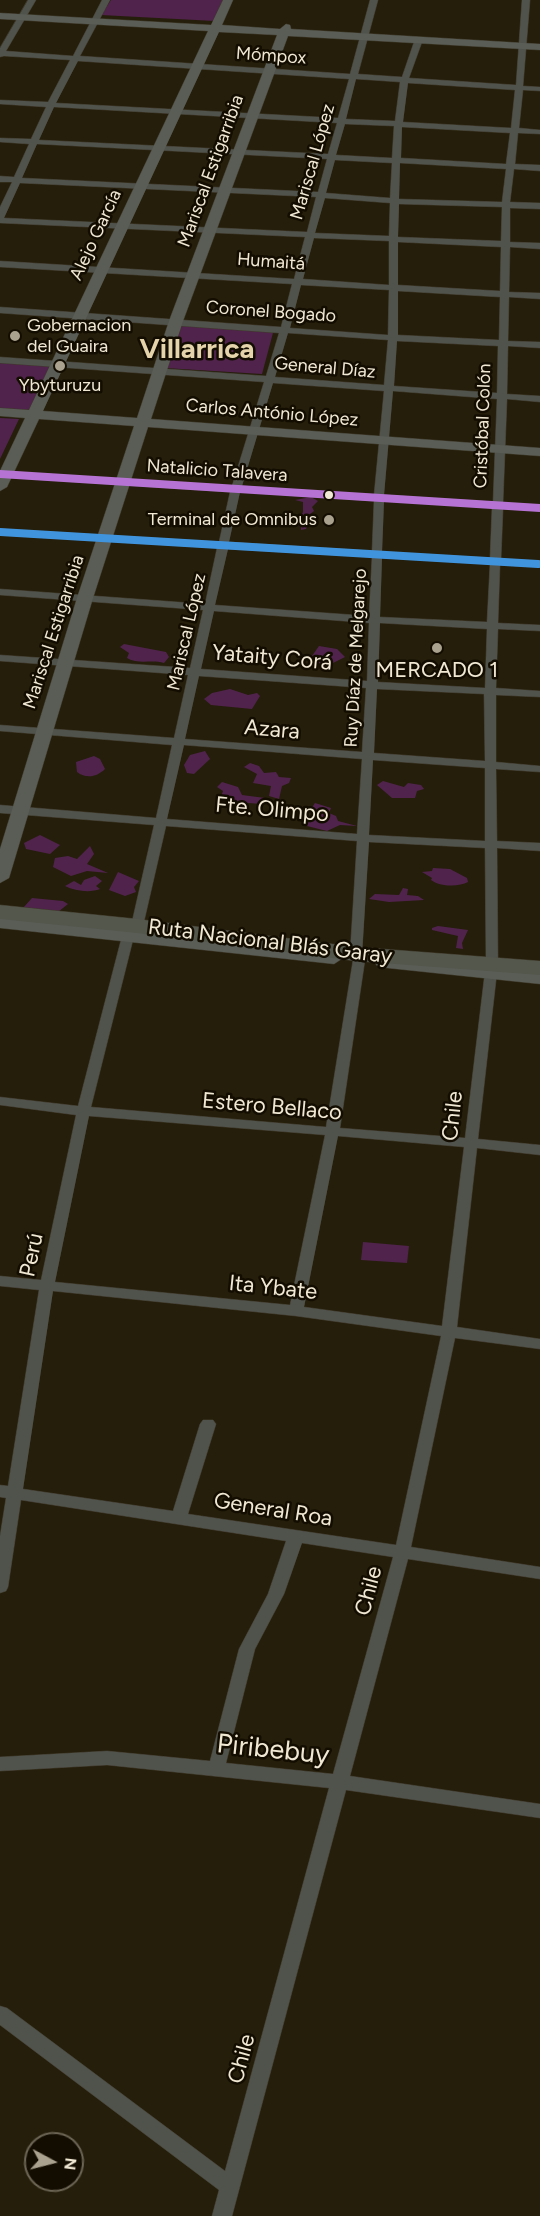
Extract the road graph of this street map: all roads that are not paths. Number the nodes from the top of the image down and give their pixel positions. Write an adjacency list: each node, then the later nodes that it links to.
1 (32, 0): 7 (street)
2 (106, 0): 9 (street)
3 (228, 0): 10 (main road, Alejo García)
4 (374, 0): 12 (street, Mariscal López)
5 (526, 0): 15 (street, Cristóbal Colón)
6 (0, 10): 7 (main road)
7 (23, 14): 8 (main road); 9 (main road); 17 (street)
8 (0, 16)
9 (96, 19): 10 (main road); 18 (street)
10 (216, 26): 11 (main road); 19 (main road, Alejo García)
11 (285, 30): 12 (main road); 20 (main road, Mariscal Estigarribia)
12 (366, 34): 14 (main road); 15 (main road); 21 (street, Mariscal López)
13 (540, 41): 15 (main road)
14 (418, 42): 15 (main road); 22 (street, Ruy Díaz de Melgarejo)
15 (524, 43): 16 (main road); 23 (street, Cristóbal Colón)
16 (540, 47)
17 (0, 53): 18 (street, Mómpox)
18 (75, 57): 19 (street, Mómpox); 26 (street)
19 (198, 66): 20 (street, Mómpox); 27 (main road, Alejo García)
20 (268, 72): 21 (street, Mómpox); 28 (main road, Mariscal Estigarribia)
21 (352, 77): 22 (street, Mómpox); 29 (street, Mariscal López)
22 (404, 82): 23 (street, Mómpox); 30 (street, Ruy Díaz de Melgarejo)
23 (519, 88): 24 (street, Mómpox); 31 (street, Cristóbal Colón)
24 (540, 89)
25 (0, 102): 26 (street)
26 (51, 104): 27 (street); 34 (street)
27 (176, 111): 28 (street); 35 (main road, Alejo García)
28 (252, 116): 29 (street); 36 (main road, Mariscal Estigarribia)
29 (342, 121): 30 (street); 37 (street, Mariscal López)
30 (398, 126): 31 (street); 38 (street, Ruy Díaz de Melgarejo)
31 (514, 130): 32 (street); 39 (street, Cristóbal Colón)
32 (540, 132)
33 (0, 140): 34 (street)
34 (34, 142): 35 (street); 42 (street)
35 (159, 148): 36 (street); 43 (main road, Alejo García)
36 (239, 152): 37 (street); 44 (main road, Mariscal Estigarribia)
37 (332, 157): 38 (street); 45 (street, Mariscal López)
38 (397, 163): 39 (street); 46 (street, Ruy Díaz de Melgarejo)
39 (510, 166): 40 (street); 47 (street, Cristóbal Colón)
40 (540, 168)
41 (0, 179): 42 (street)
42 (17, 180): 43 (street); 49 (street)
43 (141, 187): 44 (street); 50 (main road, Alejo García)
44 (225, 190): 45 (street); 51 (main road, Mariscal Estigarribia)
45 (322, 195): 46 (street); 52 (street, Mariscal López)
46 (395, 201): 47 (street); 53 (street, Ruy Díaz de Melgarejo)
47 (506, 204): 48 (street); 54 (street, Cristóbal Colón)
48 (540, 206)
49 (0, 218): 50 (street)
50 (122, 226): 51 (street); 57 (main road, Alejo García)
51 (210, 230): 52 (street); 58 (main road, Mariscal Estigarribia)
52 (310, 234): 53 (street); 59 (street, Mariscal López)
53 (393, 240): 54 (street); 60 (street, Ruy Díaz de Melgarejo)
54 (505, 245): 55 (street); 61 (street, Cristóbal Colón)
55 (540, 246)
56 (0, 264): 57 (street, Humaitá)
57 (102, 269): 58 (street, Humaitá); 64 (main road, Alejo García)
58 (194, 274): 59 (street, Humaitá); 65 (main road, Mariscal Estigarribia)
59 (298, 280): 60 (street, Humaitá); 66 (street, Mariscal López)
60 (393, 290): 61 (street, Humaitá); 67 (street, Ruy Díaz de Melgarejo)
61 (503, 294): 62 (street, Humaitá); 68 (street, Cristóbal Colón)
62 (540, 296)
63 (0, 310): 64 (street, Coronel Bogado)
64 (81, 315): 65 (street, Coronel Bogado); 71 (main road, Alejo García)
65 (176, 321): 66 (street, Coronel Bogado); 72 (main road, Mariscal Estigarribia)
66 (285, 328): 67 (street, Coronel Bogado); 73 (street, Mariscal López)
67 (393, 338): 68 (street, Coronel Bogado); 74 (street, Ruy Díaz de Melgarejo)
68 (502, 343): 69 (street, Coronel Bogado); 75 (street, Cristóbal Colón)
69 (540, 345)
70 (0, 360): 71 (street, General Díaz)
71 (58, 364): 72 (street, General Díaz); 78 (main road, Alejo García)
72 (160, 371): 73 (street, General Díaz); 79 (main road, Mariscal Estigarribia)
73 (269, 380): 74 (street, General Díaz); 80 (street, Mariscal López)
74 (390, 390): 75 (street, General Díaz); 81 (street, Ruy Díaz de Melgarejo)
75 (502, 397): 76 (street, General Díaz); 82 (street, Cristóbal Colón)
76 (540, 399)
77 (0, 412): 78 (main road, Carlos António López)
78 (34, 414): 79 (main road, Carlos António López); 84 (main road, Alejo García)
79 (143, 422): 80 (main road, Carlos António López); 85 (main road, Mariscal Estigarribia)
80 (253, 430): 81 (main road, Carlos António López); 86 (street, Mariscal López)
81 (385, 442): 82 (main road, Carlos António López); 87 (street, Ruy Díaz de Melgarejo)
82 (500, 449): 83 (main road, Carlos António López); 88 (street, Cristóbal Colón)
83 (540, 452)
84 (2, 478): 85 (street, Natalicio Talavera)
85 (123, 481): 86 (street, Natalicio Talavera); 91 (main road, Mariscal Estigarribia)
86 (236, 489): 87 (street, Natalicio Talavera); 92 (street, Mariscal López)
87 (379, 498): 88 (street, Natalicio Talavera); 93 (street, Ruy Díaz de Melgarejo)
88 (497, 505): 89 (street, Natalicio Talavera); 94 (street, Cristóbal Colón)
89 (540, 508)
90 (0, 531): 91 (street)
91 (105, 538): 92 (street); 97 (main road, Mariscal Estigarribia)
92 (224, 546): 93 (street); 98 (street, Mariscal López)
93 (378, 555): 94 (street); 99 (street, Ruy Díaz de Melgarejo)
94 (495, 562): 95 (street); 100 (street, Cristóbal Colón)
95 (540, 564)
96 (0, 592): 97 (street)
97 (85, 598): 98 (street); 103 (main road, Mariscal Estigarribia)
98 (208, 606): 99 (street); 104 (street, Mariscal López)
99 (375, 620): 100 (street); 105 (street, Ruy Díaz de Melgarejo)
100 (493, 625): 101 (street); 106 (street, Cristóbal Colón)
101 (540, 628)
102 (0, 658): 103 (street, Yataity Corá)
103 (67, 663): 104 (street, Yataity Corá); 109 (main road, Mariscal Estigarribia)
104 (195, 671): 105 (street, Yataity Corá); 110 (street, Mariscal López)
105 (372, 685): 106 (street, Yataity Corá); 111 (street, Ruy Díaz de Melgarejo)
106 (490, 691): 107 (street, Yataity Corá); 112 (street, Cristóbal Colón)
107 (540, 694)
108 (0, 728): 109 (street, Azara)
109 (43, 731): 110 (street, Azara); 115 (main road, Mariscal Estigarribia)
110 (179, 741): 111 (street, Azara); 116 (street, Mariscal López)
111 (367, 758): 112 (street, Azara); 117 (street, Ruy Díaz de Melgarejo)
112 (489, 765): 113 (street, Azara); 118 (street, Cristóbal Colón)
113 (540, 769)
114 (0, 809): 115 (street, Fte. Olimpo)
115 (20, 811): 116 (street, Fte. Olimpo); 120 (main road, Mariscal Estigarribia)
116 (159, 821): 117 (street, Fte. Olimpo); 123 (street, Mariscal López)
117 (361, 838): 118 (street, Fte. Olimpo); 124 (street, Ruy Díaz de Melgarejo)
118 (492, 844): 119 (street, Fte. Olimpo); 125 (street, Cristóbal Colón)
119 (540, 847)
120 (0, 878)
121 (0, 912): 123 (highway, Ruta Nacional Blás Garay)
122 (0, 923): 123 (main road)
123 (132, 931): 124 (highway, Ruta Nacional Blás Garay); 129 (street, Perú)
124 (357, 957): 125 (highway, Ruta Nacional Blás Garay); 130 (street, Ruy Díaz de Melgarejo)
125 (491, 968): 126 (highway, Ruta Nacional Blás Garay); 127 (main road); 131 (street, Chile)
126 (540, 968)
127 (540, 978)
128 (0, 1101): 129 (street, Estero Bellaco)
129 (83, 1113): 130 (street, Estero Bellaco); 134 (street, Perú)
130 (332, 1133): 131 (street, Estero Bellaco); 135 (street, Ruy Díaz de Melgarejo)
131 (473, 1142): 132 (street, Estero Bellaco); 136 (street, Chile)
132 (540, 1150)
133 (0, 1281): 134 (street, Ita Ybate)
134 (47, 1286): 135 (street, Ita Ybate); 139 (street, Perú)
135 (296, 1311): 136 (street, Ita Ybate)
136 (449, 1332): 137 (street, Ita Ybate); 142 (street, Chile)
137 (540, 1344)
138 (208, 1424): 140 (street)
139 (6, 1492): 140 (street, General Roa); 144 (street, Perú)
140 (179, 1518): 141 (street, General Roa)
141 (296, 1536): 142 (street, General Roa); 146 (street)
142 (402, 1552): 143 (street, General Roa); 147 (street, Chile)
143 (540, 1573)
144 (0, 1587)
145 (0, 1764): 146 (street, Piribebuy)
146 (216, 1770): 147 (street, Piribebuy)
147 (341, 1782): 148 (street, Piribebuy); 150 (street, Chile)
148 (540, 1811)
149 (0, 2014): 150 (street)
150 (230, 2186): 151 (street, Chile)
151 (222, 2216)

